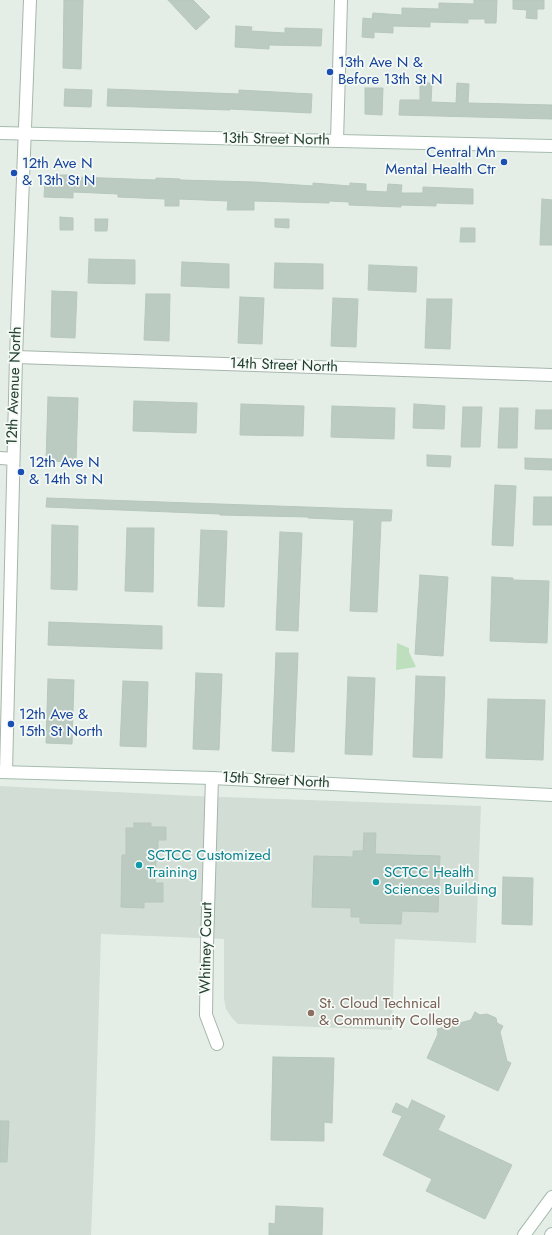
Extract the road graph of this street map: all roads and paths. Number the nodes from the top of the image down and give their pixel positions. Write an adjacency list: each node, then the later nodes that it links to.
1 (30, 0): 4 (street, 12th Avenue North)
2 (342, 0): 5 (street)
3 (0, 133): 4 (street, 13th Street North)
4 (25, 134): 5 (street, 13th Street North); 7 (street, 12th Avenue North)
5 (337, 141): 6 (street, 13th Street North)
6 (552, 146)
7 (16, 357): 8 (street, 14th Street North); 10 (street, 12th Avenue North)
8 (552, 374)
9 (0, 458): 10 (street)
10 (13, 459): 11 (street, 12th Avenue North)
11 (3, 772): 12 (street, 15th Street North)
12 (212, 778): 13 (street, 15th Street North); 14 (street, Whitney Court)
13 (552, 794)
14 (217, 1044)
15 (552, 1197): 16 (street)
16 (524, 1235)

